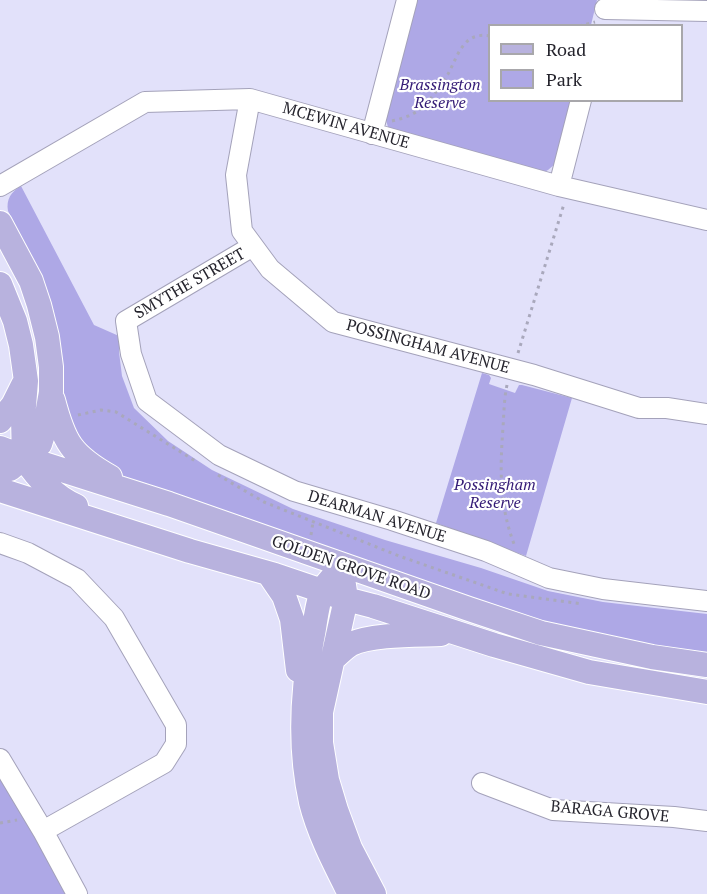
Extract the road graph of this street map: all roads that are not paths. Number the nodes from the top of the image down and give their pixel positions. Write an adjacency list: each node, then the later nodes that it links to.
1 (407, 0): 6 (street)
2 (707, 11): 3 (street)
3 (604, 14)
4 (250, 99): 6 (street, MCEWIN AVENUE); 7 (street, MCEWIN AVENUE); 11 (street, POSSINGHAM AVENUE)
5 (581, 102): 8 (street)
6 (374, 126): 8 (street, MCEWIN AVENUE)
7 (0, 186)
8 (564, 187): 9 (street, MCEWIN AVENUE)
9 (707, 220)
10 (0, 224): 15 (main road)
11 (253, 246): 13 (street, SMYTHE STREET); 16 (street, POSSINGHAM AVENUE)
12 (2, 295): 14 (main road)
13 (126, 321): 29 (street, DEARMAN AVENUE)
14 (26, 381): 17 (main road); 19 (main road)
15 (51, 392): 19 (main road); 22 (main road)
16 (707, 414)
17 (0, 421)
18 (0, 448): 19 (main road, GOLDEN GROVE ROAD)
19 (24, 458): 20 (main road); 22 (main road, GOLDEN GROVE ROAD); 23 (main road)
20 (0, 470)
21 (0, 490): 23 (main road, GOLDEN GROVE ROAD)
22 (146, 497): 25 (main road, GOLDEN GROVE ROAD)
23 (137, 534): 26 (main road, GOLDEN GROVE ROAD)
24 (0, 543): 38 (street)
25 (341, 565): 27 (main road); 28 (main road); 32 (main road, GOLDEN GROVE ROAD)
26 (269, 574): 27 (main road, GOLDEN GROVE ROAD); 34 (main road)
27 (322, 591): 28 (main road, GOLDEN GROVE ROAD); 34 (main road)
28 (346, 599): 30 (main road, GOLDEN GROVE ROAD); 31 (main road)
29 (707, 601)
30 (456, 633): 31 (main road); 33 (main road, GOLDEN GROVE ROAD)
31 (333, 659): 41 (main road)
32 (707, 665)
33 (707, 693)
34 (303, 711): 40 (main road)
35 (0, 759): 38 (street)
36 (482, 783): 37 (street, BARAGA GROVE)
37 (707, 822)
38 (43, 831): 39 (street)
39 (77, 894)
40 (350, 894)
41 (374, 894)

